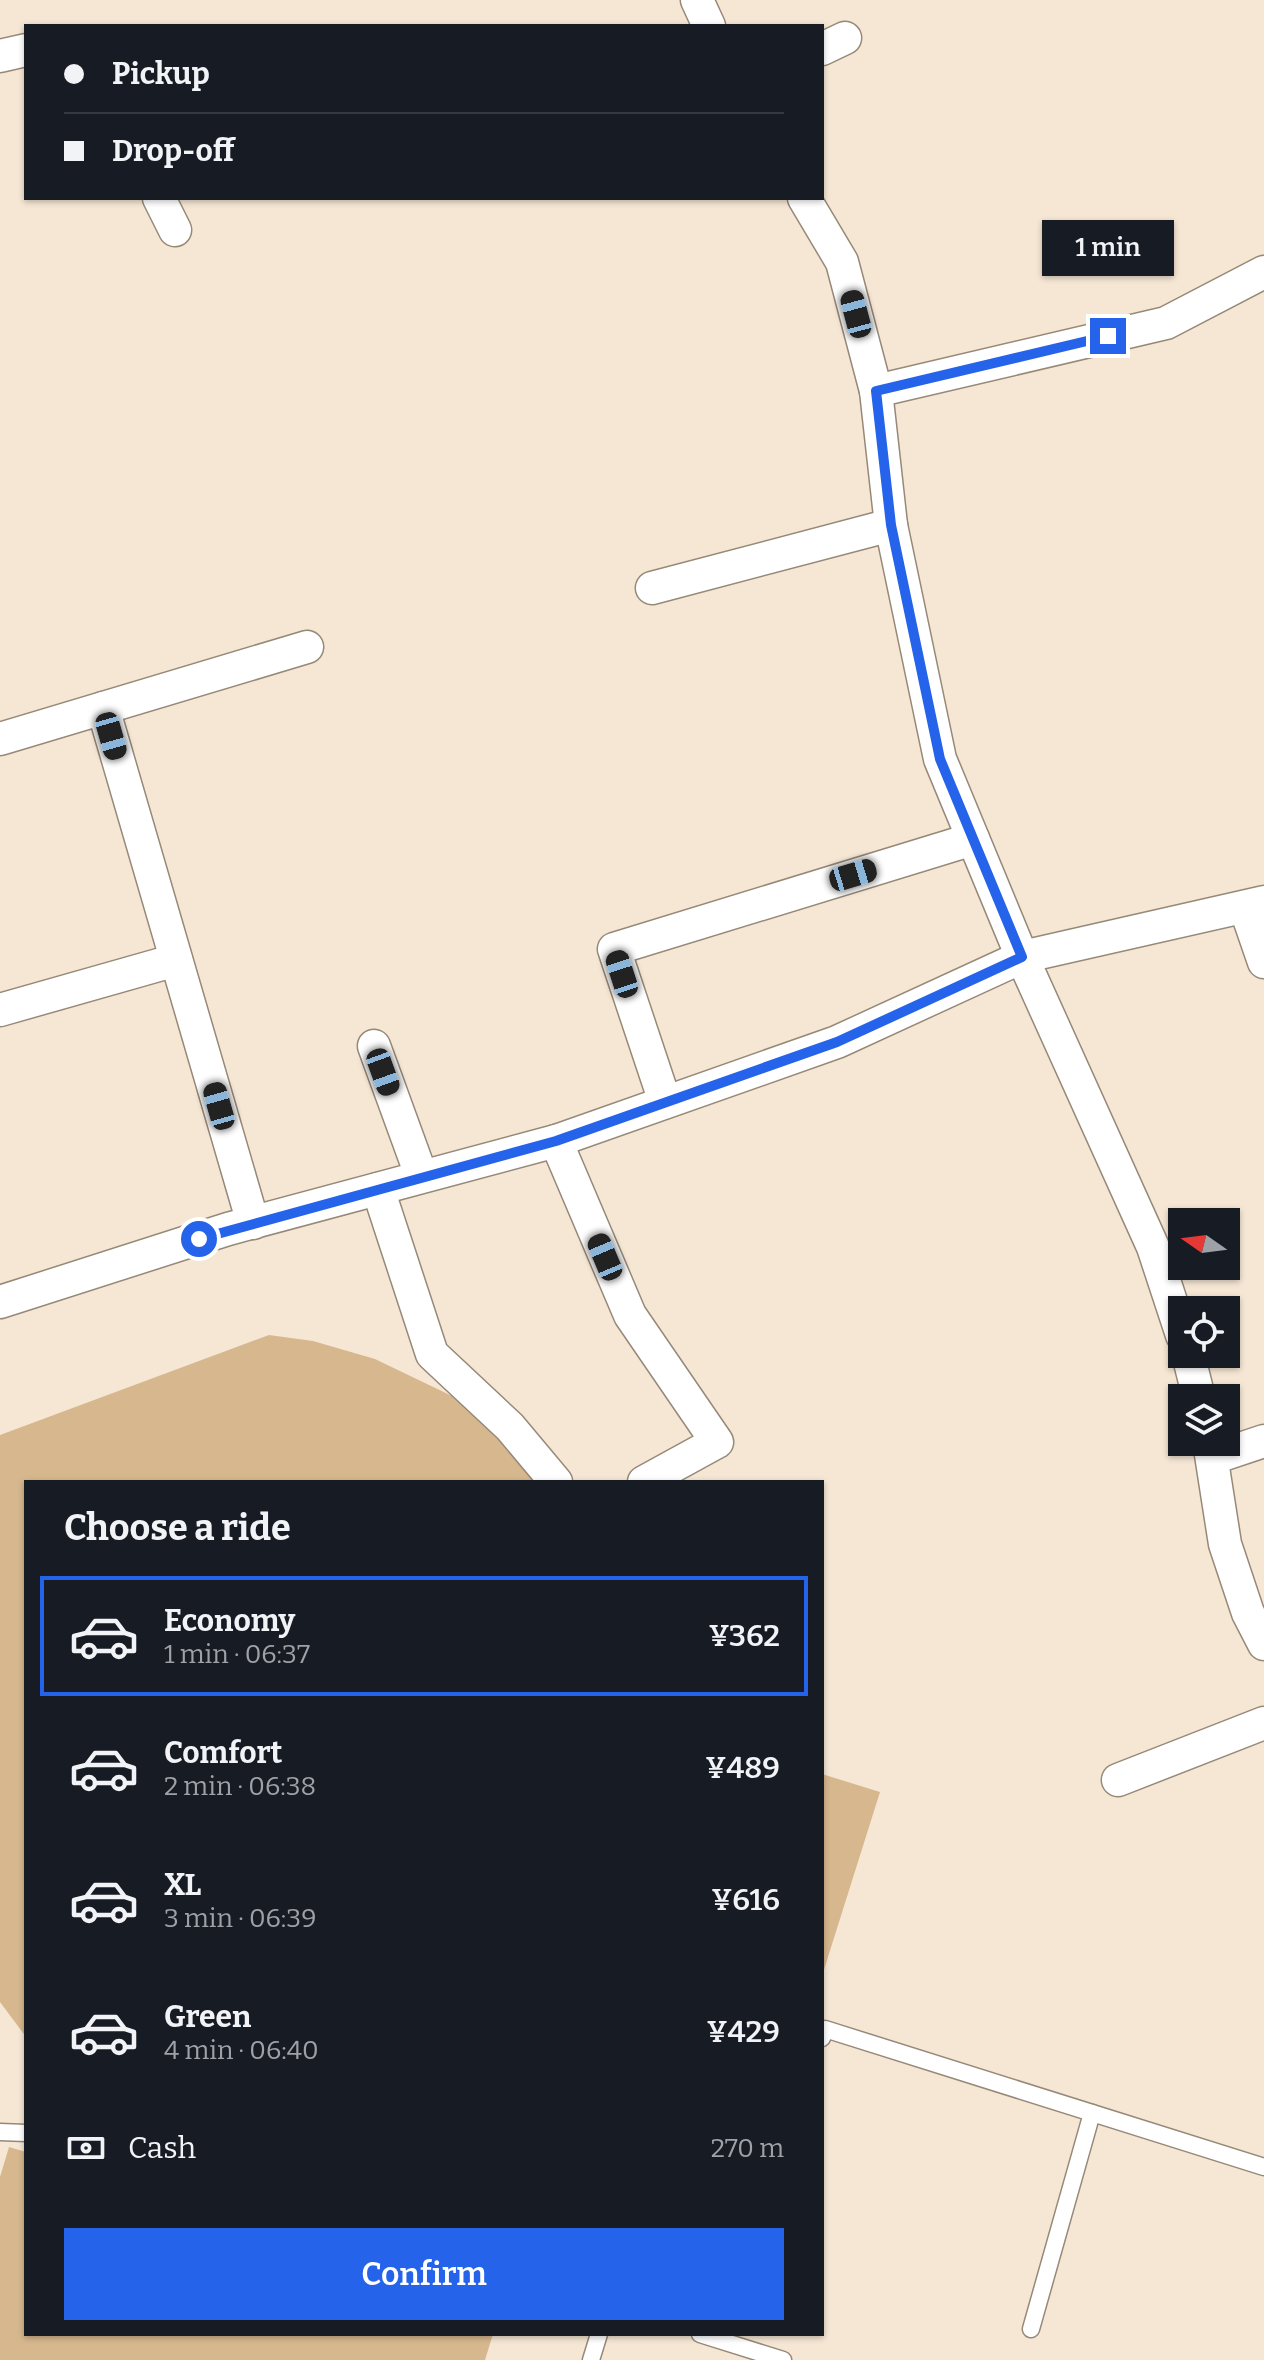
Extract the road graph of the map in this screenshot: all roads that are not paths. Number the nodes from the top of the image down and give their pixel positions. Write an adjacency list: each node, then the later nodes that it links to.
1 (697, 0): 2 (street)
2 (708, 24)
3 (24, 50): 4 (street)
4 (0, 56)
5 (160, 200): 7 (street)
6 (805, 200): 9 (street)
7 (175, 230)
8 (1264, 272): 9 (street)
9 (876, 391): 10 (street)
10 (891, 525): 11 (street); 15 (street)
11 (652, 588)
12 (307, 647): 13 (street)
13 (103, 708): 14 (street); 18 (street)
14 (0, 739)
15 (973, 839): 17 (street); 22 (street)
16 (1255, 905): 17 (street); 19 (street)
17 (1022, 957): 22 (street); 27 (street)
18 (176, 960): 20 (street); 26 (street)
19 (1264, 962)
20 (0, 1010)
21 (374, 1046): 24 (street)
22 (665, 1102): 23 (street)
23 (556, 1141): 24 (street); 33 (street)
24 (421, 1175): 25 (street)
25 (378, 1189): 26 (street); 32 (street)
26 (253, 1223): 28 (street)
27 (1169, 1296)
28 (0, 1302)
29 (1264, 1441): 30 (street)
30 (1240, 1445)
31 (1212, 1456): 34 (street)
32 (554, 1480)
33 (648, 1480)
34 (1264, 1644)
35 (1264, 1723): 36 (street)
36 (1118, 1780)
37 (824, 2032): 38 (lane)
38 (1092, 2113): 41 (lane); 42 (lane)
39 (0, 2132): 40 (lane)
40 (24, 2133)
41 (1264, 2167)
42 (1031, 2329)
43 (598, 2336): 45 (lane)
44 (726, 2338): 46 (lane)
45 (591, 2360)
46 (782, 2360)

